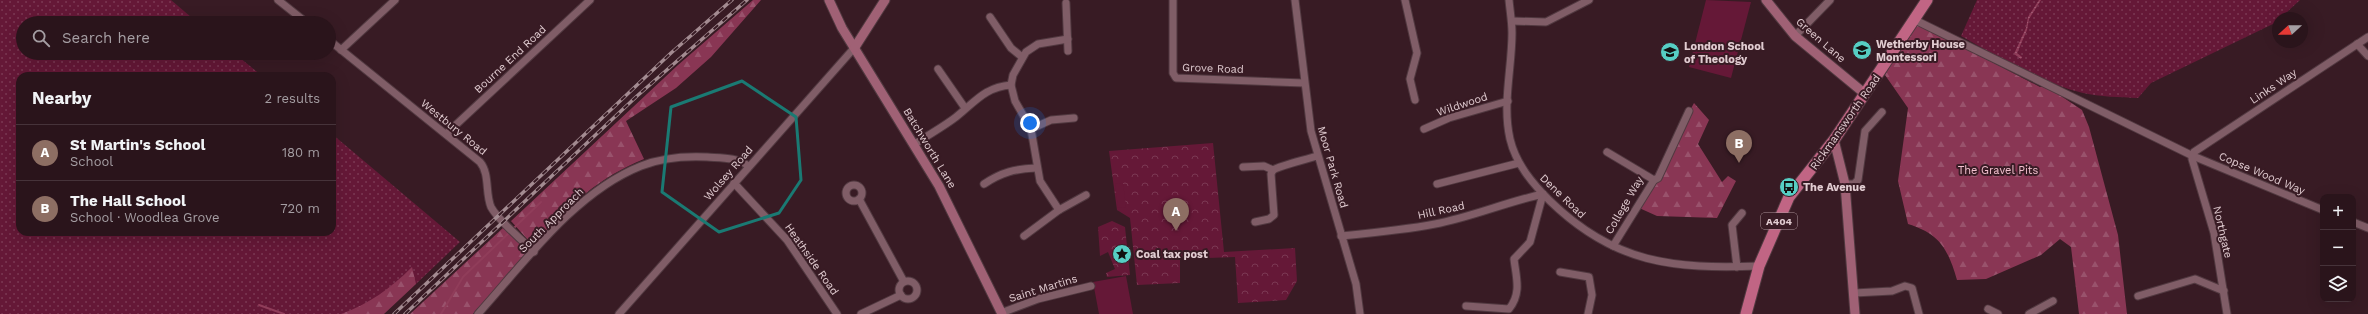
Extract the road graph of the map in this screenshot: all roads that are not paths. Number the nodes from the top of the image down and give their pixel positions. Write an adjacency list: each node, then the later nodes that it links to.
1 (278, 0): 15 (street)
2 (395, 0): 25 (street)
3 (590, 0): 41 (street, Bourne End Road)
4 (828, 0): 24 (street, Batchworth Lane)
5 (885, 0): 24 (street)
6 (1173, 0): 30 (street, Grove Road)
7 (1295, 0): 30 (street, Moor Park Road)
8 (1405, 0): 33 (street)
9 (1509, 0): 18 (street, Dene Road)
10 (1589, 0): 18 (street)
11 (1766, 0): 19 (street, Green Lane)
12 (1830, 0): 19 (street)
13 (1927, 0): 17 (main road, Rickmansworth Road / A404)
14 (1066, 3): 21 (street)
15 (298, 16)
16 (990, 17): 28 (street)
17 (1915, 20): 32 (main road, Rickmansworth Road / A404); 46 (street, Copse Wood Way)
18 (1512, 21): 34 (street, Dene Road)
19 (1795, 36): 32 (street, Green Lane)
20 (2368, 37): 22 (street, Links Way)
21 (1068, 39): 26 (street); 28 (street)
22 (2358, 44): 27 (street); 46 (street, Links Way)
23 (336, 46): 25 (street, Westbury Road)
24 (854, 47): 43 (street, Batchworth Lane); 48 (street, Wolsey Road)
25 (341, 50): 41 (street, Westbury Road)
26 (1068, 51)
27 (2368, 56)
28 (1022, 57): 31 (street)
29 (938, 68): 35 (street)
30 (1304, 83): 45 (street, Moor Park Road)
31 (1011, 85): 35 (street); 39 (street)
32 (1864, 93): 42 (main road, Rickmansworth Road / A404)
33 (1415, 100)
34 (1508, 101): 40 (street, Wildwood); 47 (street, Dene Road)
35 (965, 108): 43 (street)
36 (1689, 111): 52 (street)
37 (1882, 112): 56 (street)
38 (1074, 118): 39 (street)
39 (1031, 129): 50 (street)
40 (1424, 129)
41 (446, 134): 69 (street, Westbury Road)
42 (1834, 140): 56 (street); 70 (main road, Rickmansworth Road / A404)
43 (915, 144): 87 (street, Batchworth Lane)
44 (1607, 152): 52 (street, College Way)
45 (1317, 156): 51 (street); 67 (street, Moor Park Road)
46 (2193, 156): 60 (street, Copse Wood Way); 75 (street, Northgate)
47 (1518, 163): 55 (street); 57 (street, Dene Road)
48 (748, 166): 53 (street, Wolsey Road); 69 (street, South Approach)
49 (1243, 167): 51 (street)
50 (1036, 168): 54 (street); 61 (street)
51 (1273, 170): 63 (street)
52 (1654, 180): 68 (street, College Way)
53 (734, 183): 84 (street, Wolsey Road); 85 (street, Heathside Road)
54 (984, 184)
55 (1437, 184)
56 (1845, 184): 76 (street)
57 (1543, 194): 67 (street, Hill Road); 68 (street, Dene Road); 80 (street)
58 (1086, 195): 61 (street)
59 (859, 200): 73 (street)
60 (2320, 209)
61 (1059, 210): 66 (street)
62 (1742, 213): 71 (street)
63 (1255, 222)
64 (2356, 223): 65 (street)
65 (2368, 228)
66 (1024, 236)
67 (1341, 236): 88 (street, Moor Park Road)
68 (1613, 246): 71 (street, Dene Road)
69 (534, 252): 83 (street, South Approach)
70 (1759, 266): 71 (street, Dene Road); 90 (main road, Rickmansworth Road / A404)
71 (1736, 267)
72 (1560, 272): 89 (street)
73 (903, 280): 77 (street); 77 (street)
74 (1091, 286): 87 (street, Saint Martins)
75 (2224, 291): 78 (street); 94 (street, Northgate)
76 (1854, 293): 91 (street); 92 (street)
77 (901, 295): 86 (street)
78 (2138, 296)
79 (2053, 301): 82 (street)
80 (1466, 306)
81 (1988, 309): 93 (street)
82 (2033, 313)
83 (478, 314)
84 (619, 314)
85 (837, 314)
86 (861, 314)
87 (1001, 314)
88 (1360, 314)
89 (1588, 314)
90 (1746, 314)
91 (1855, 314)
92 (1920, 314)
93 (1998, 314)
94 (2227, 314)

